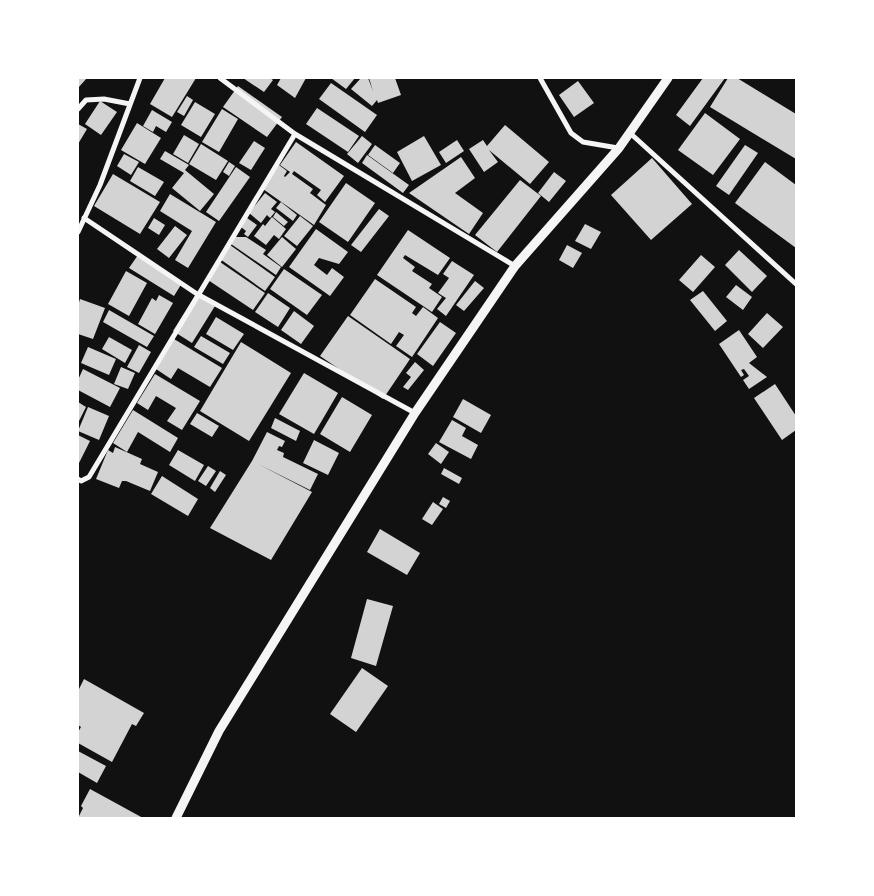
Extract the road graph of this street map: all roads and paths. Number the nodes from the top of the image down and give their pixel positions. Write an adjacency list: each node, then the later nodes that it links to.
1 (140, 78): 5 (street)
2 (220, 78): 8 (street)
3 (540, 78): 9 (street)
4 (668, 78): 7 (street)
5 (130, 104): 6 (street); 10 (street)
6 (78, 109)
7 (630, 133): 9 (street); 13 (street)
8 (295, 134): 12 (street); 14 (street)
9 (619, 148): 12 (street)
10 (84, 218): 11 (street); 14 (street)
11 (78, 232)
12 (515, 266): 15 (street)
13 (796, 284)
14 (197, 294): 15 (street); 16 (street)
15 (415, 413): 17 (street)
16 (78, 479)
17 (176, 818)

